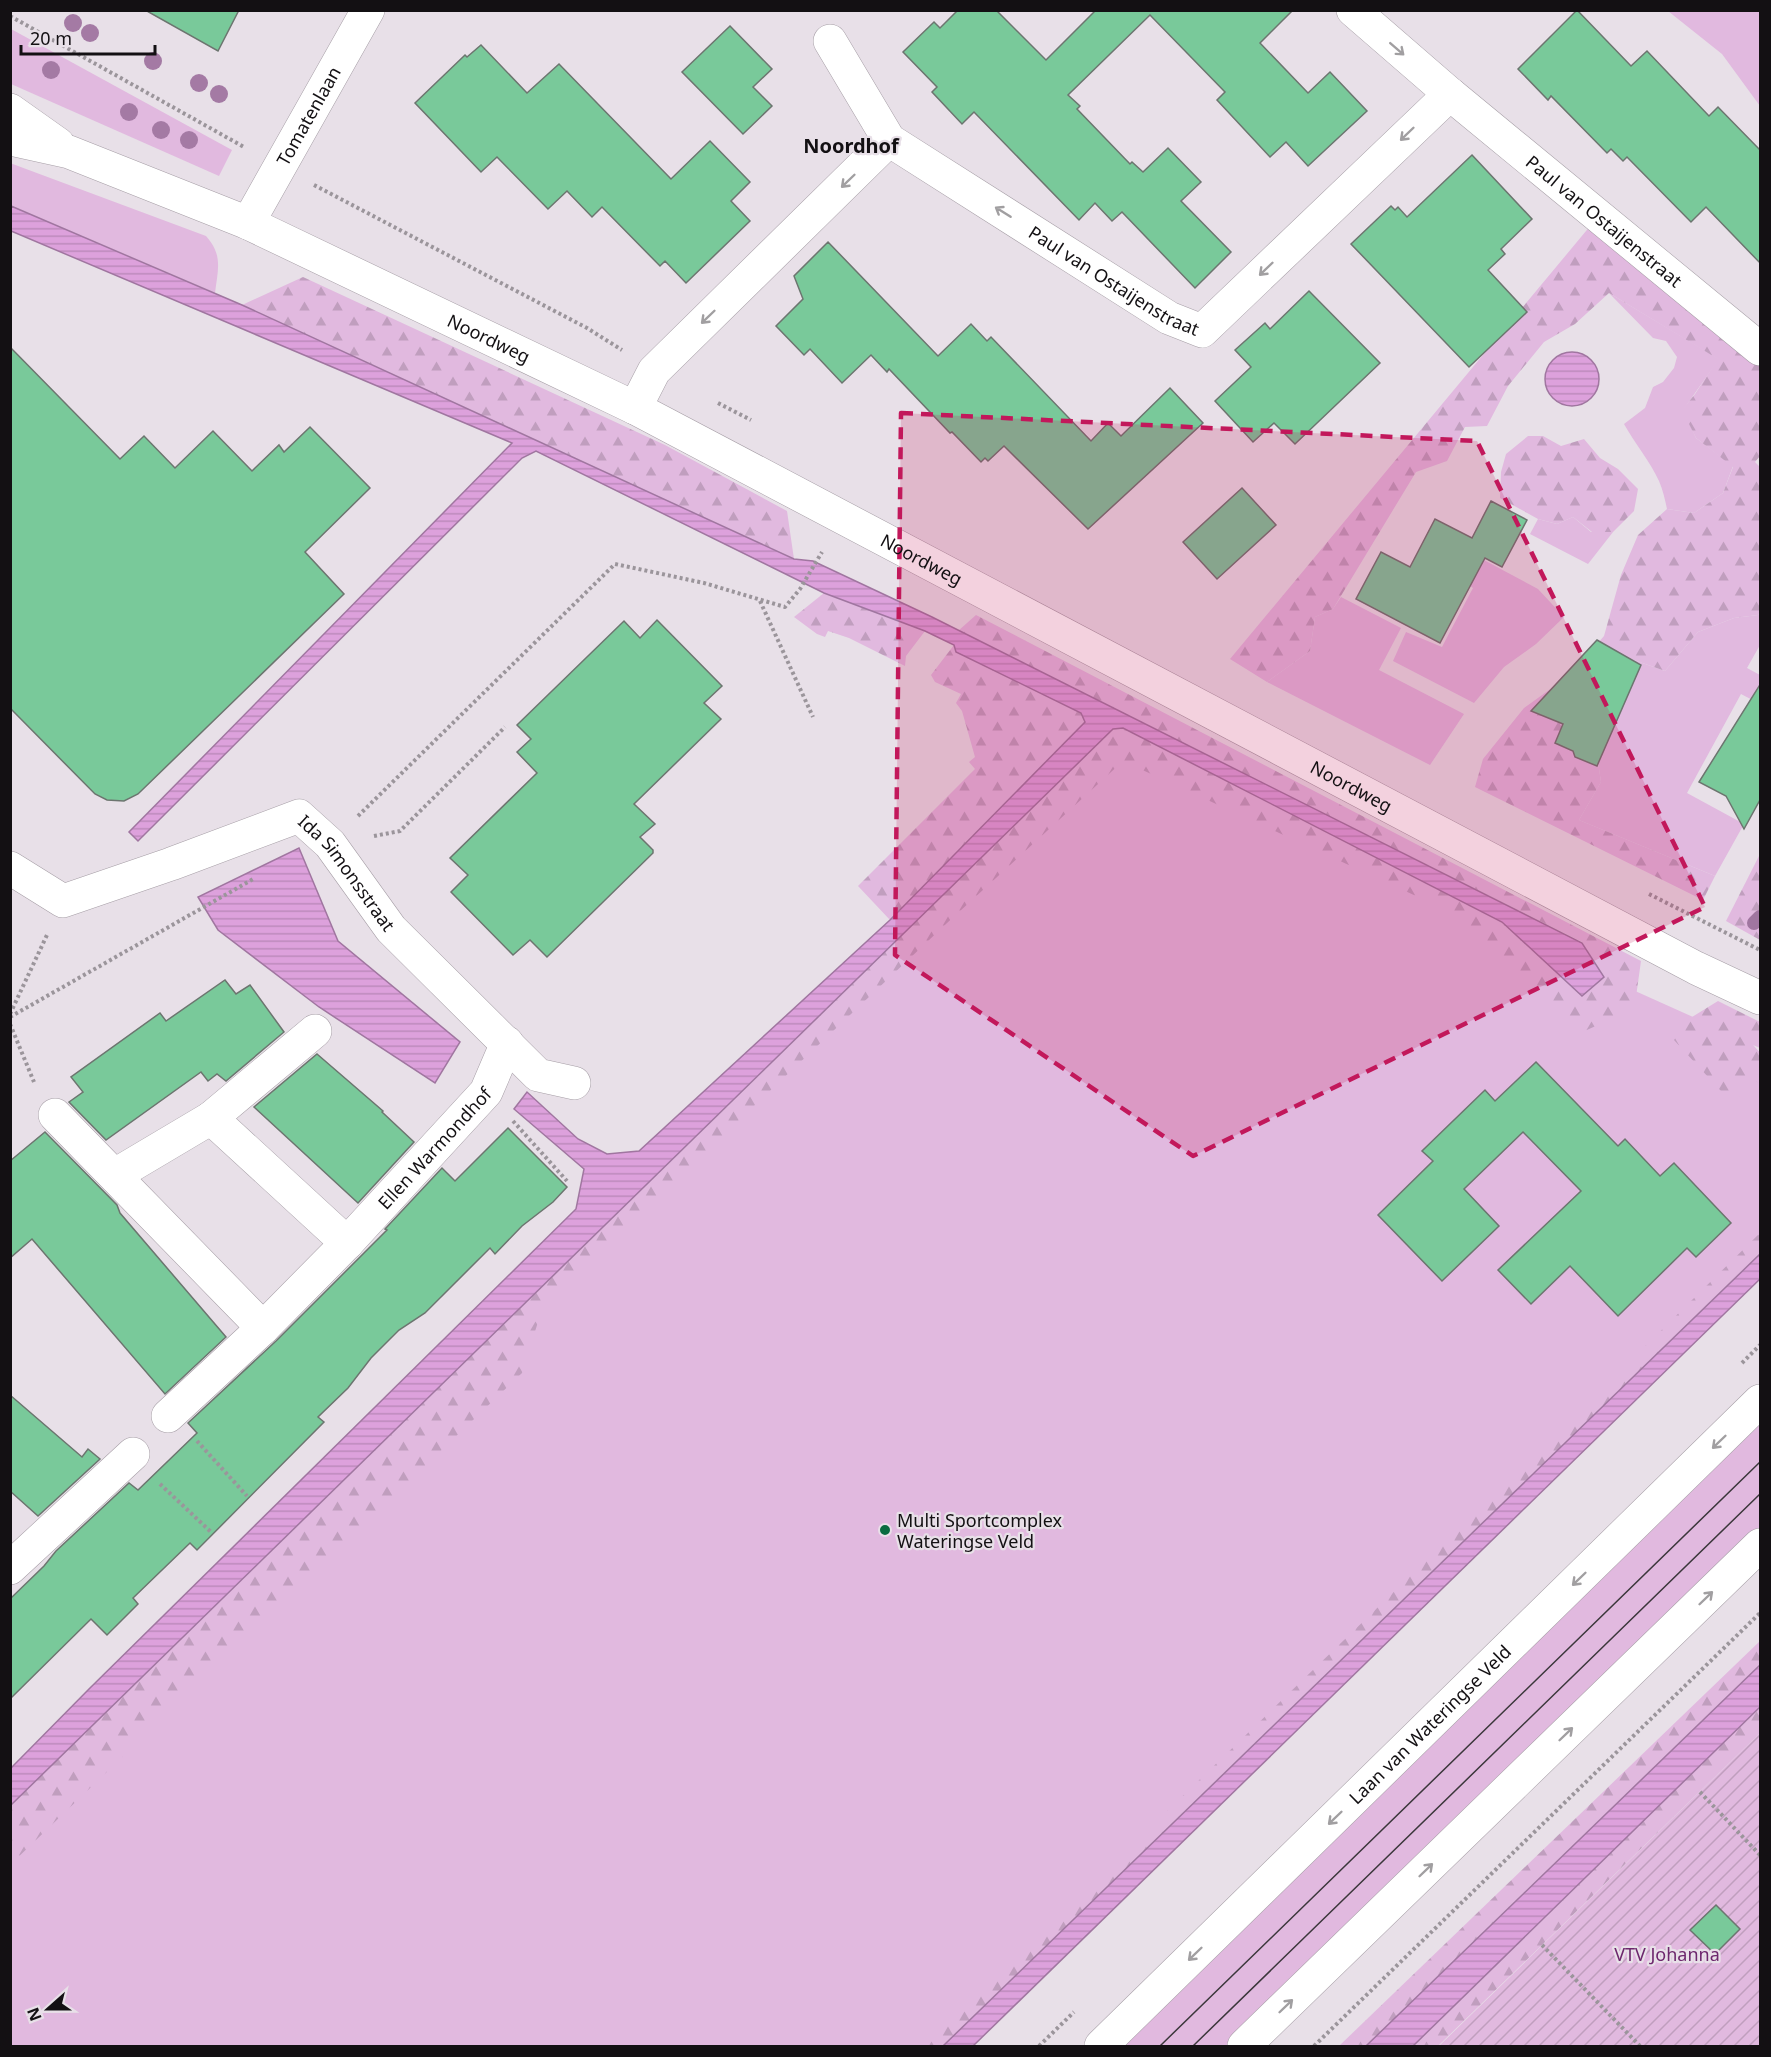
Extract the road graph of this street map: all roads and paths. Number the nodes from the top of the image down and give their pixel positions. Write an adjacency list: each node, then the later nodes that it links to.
1 (368, 10): 9 (street, Tomatenlaan)
2 (1353, 10): 4 (street, Paul van Ostaijenstraat, one-way to 4)
3 (830, 41): 7 (street, Paul van Ostaijenstraat)
4 (1450, 94): 7 (street, Paul van Ostaijenstraat, one-way to 7); 10 (street, Paul van Ostaijenstraat)
5 (10, 110): 8 (street, Noordweg)
6 (10, 139): 8 (street, Noordweg)
7 (890, 140): 11 (street, one-way to 11)
8 (69, 152): 9 (street, Noordweg)
9 (248, 223): 11 (street, Noordweg)
10 (1761, 349)
11 (635, 408): 20 (street, Noordweg)
12 (821, 555): 13 (path)
13 (760, 600): 14 (path); 16 (path)
14 (813, 717)
15 (505, 727): 16 (path)
16 (330, 844): 19 (street, Ida Simonsstraat); 24 (street, Ida Simonsstraat)
17 (10, 868): 19 (street)
18 (258, 877): 21 (path)
19 (63, 901): 21 (path)
20 (1761, 998)
21 (10, 1015)
22 (10, 1024): 27 (path)
23 (315, 1031): 28 (street)
24 (507, 1043): 25 (street, Ida Simonsstraat); 26 (street, Ellen Warmondhof)
25 (574, 1083)
26 (486, 1092): 30 (path); 31 (street, Ellen Warmondhof)
27 (55, 1115): 29 (street)
28 (211, 1118): 29 (street); 31 (street)
29 (115, 1175): 32 (street)
30 (567, 1181)
31 (347, 1243): 32 (street, Ellen Warmondhof)
32 (263, 1328): 34 (street, Ellen Warmondhof)
33 (1761, 1401): 44 (street, Laan van Wateringse Veld, one-way to 44)
34 (170, 1415): 36 (path)
35 (132, 1455): 37 (path); 39 (street)
36 (247, 1496)
37 (212, 1533)
38 (1761, 1545): 45 (street, one-way to 38)
39 (16, 1552)
40 (1761, 1614): 46 (path)
41 (1700, 1792): 42 (path)
42 (1761, 1855)
43 (1542, 1945): 47 (path)
44 (1101, 2046)
45 (1244, 2046)
46 (1314, 2046)
47 (1640, 2046)

